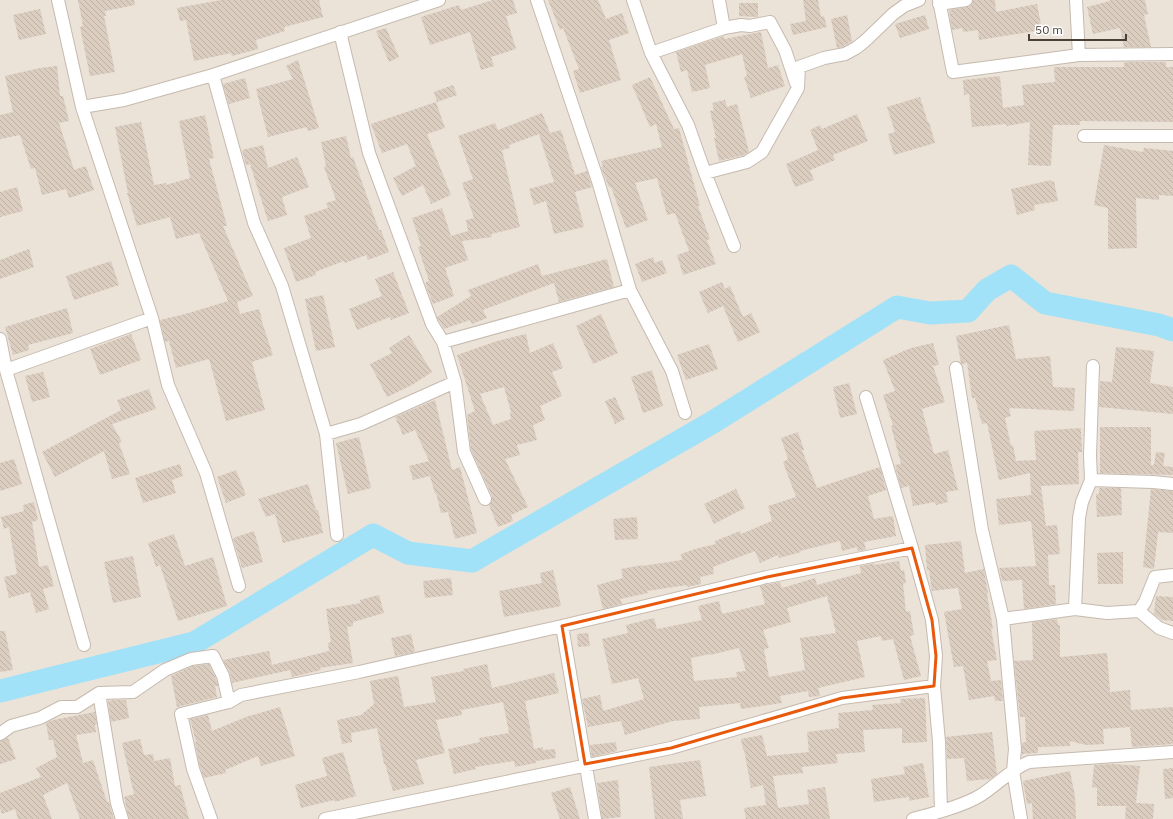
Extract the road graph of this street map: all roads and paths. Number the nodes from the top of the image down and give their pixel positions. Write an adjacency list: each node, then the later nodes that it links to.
1 (58, 0): 17 (street)
2 (439, 0): 11 (street)
3 (536, 0): 22 (street)
4 (633, 0): 12 (street)
5 (719, 0): 10 (street)
6 (919, 0): 16 (street)
7 (966, 0): 9 (street)
8 (1076, 0): 14 (street)
9 (939, 2): 14 (street)
10 (724, 28): 12 (street); 16 (street)
11 (340, 32): 15 (street); 25 (street)
12 (651, 53): 20 (street)
13 (1173, 54): 14 (street)
14 (1079, 55)
15 (213, 75): 17 (street); 32 (street)
16 (798, 88): 20 (street)
17 (82, 107): 23 (street)
18 (1084, 136): 19 (street)
19 (1173, 136)
20 (705, 173): 21 (street)
21 (734, 246)
22 (630, 290): 25 (street); 31 (street)
23 (152, 318): 28 (street); 39 (street)
24 (0, 339): 28 (street)
25 (443, 342): 29 (street)
26 (1093, 366): 33 (street)
27 (956, 368): 42 (street)
28 (6, 370): 45 (street)
29 (455, 382): 32 (street); 35 (street)
30 (866, 397): 37 (street)
31 (686, 413)
32 (326, 434): 36 (street)
33 (1091, 480): 34 (street); 40 (street)
34 (1173, 484)
35 (485, 499)
36 (337, 535)
37 (912, 548): 43 (street); 46 (street)
38 (1173, 573): 41 (street)
39 (239, 586)
40 (1075, 609): 41 (street); 42 (street)
41 (1140, 611): 44 (street)
42 (1003, 619): 52 (street)
43 (562, 626): 48 (street); 51 (street)
44 (1173, 633)
45 (84, 645)
46 (934, 686): 51 (street); 53 (street)
47 (99, 693): 48 (street); 49 (street); 54 (street)
48 (229, 702): 55 (street)
49 (0, 734)
50 (1173, 752): 52 (street)
51 (585, 764): 56 (street); 57 (street)
52 (1014, 771): 53 (street); 59 (street)
53 (941, 811): 58 (street)
54 (122, 819)
55 (211, 819)
56 (325, 819)
57 (594, 819)
58 (913, 819)
59 (1021, 819)

